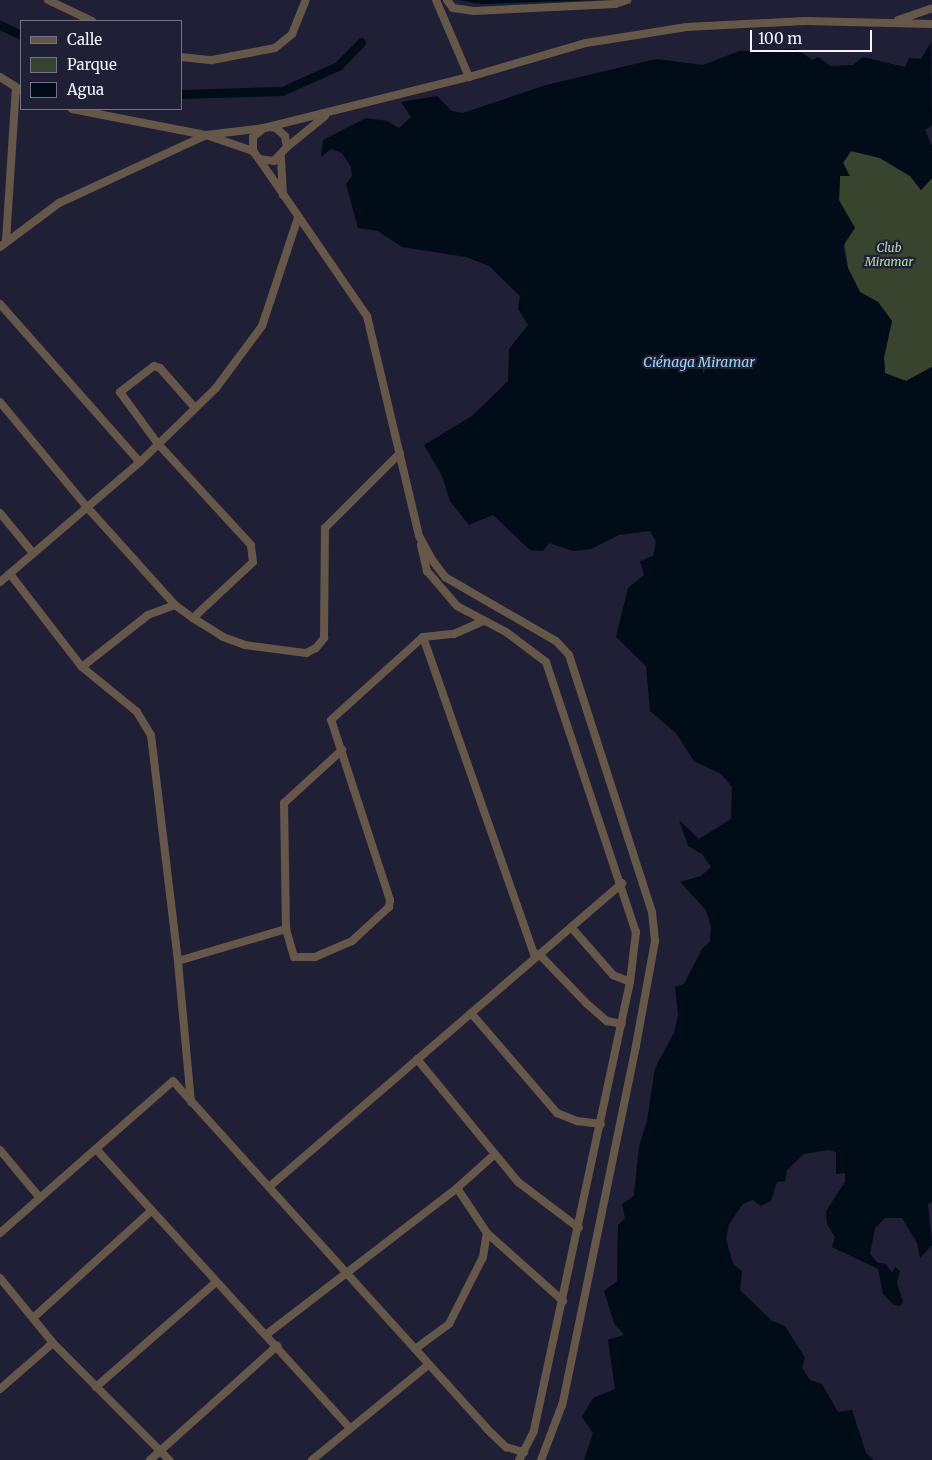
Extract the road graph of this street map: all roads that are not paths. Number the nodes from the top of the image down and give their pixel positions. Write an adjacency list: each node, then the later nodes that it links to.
1 (48, 0): 7 (street)
2 (306, 0): 10 (street)
3 (436, 0): 12 (street)
4 (447, 0): 5 (street)
5 (627, 0)
6 (932, 8): 8 (street)
7 (90, 20)
8 (896, 21): 9 (street); 12 (street)
9 (932, 24)
10 (182, 57)
11 (0, 77): 13 (street)
12 (469, 77): 15 (street)
13 (18, 89): 24 (street)
14 (77, 110): 17 (street)
15 (326, 115): 16 (street); 18 (street)
16 (264, 128): 17 (street); 18 (street); 19 (street)
17 (206, 135): 19 (street); 24 (street)
18 (286, 148): 21 (street)
19 (253, 151): 20 (street)
20 (259, 158): 21 (street); 22 (street)
21 (280, 158): 22 (street)
22 (283, 197): 23 (street)
23 (298, 218): 27 (street); 29 (street)
24 (3, 244)
25 (0, 304): 30 (street)
26 (0, 402): 31 (street)
27 (195, 408): 28 (street); 28 (street)
28 (158, 444): 30 (street); 38 (street)
29 (400, 453): 33 (street); 38 (street)
30 (140, 462): 31 (street)
31 (86, 506): 34 (street); 37 (street)
32 (0, 513): 34 (street)
33 (419, 536): 39 (street); 83 (street)
34 (33, 553): 35 (street)
35 (10, 574): 36 (street); 41 (street)
36 (0, 582)
37 (175, 605): 38 (street); 41 (street)
38 (194, 618)
39 (483, 621): 40 (street); 43 (street)
40 (424, 637): 42 (street); 46 (street)
41 (82, 667): 47 (street)
42 (342, 750): 45 (street); 45 (street)
43 (622, 883): 44 (street); 48 (street)
44 (570, 927): 46 (street); 48 (street)
45 (286, 929): 47 (street)
46 (537, 956): 49 (street); 50 (street)
47 (178, 961): 52 (street)
48 (630, 982): 50 (street)
49 (471, 1012): 51 (street); 53 (street)
50 (622, 1024): 53 (street)
51 (417, 1059): 56 (street); 57 (street)
52 (192, 1102): 54 (street); 57 (street)
53 (601, 1124): 61 (street)
54 (96, 1149): 59 (street); 60 (street)
55 (0, 1150): 59 (street)
56 (495, 1154): 58 (street); 61 (street)
57 (269, 1187): 64 (street)
58 (457, 1188): 62 (street); 64 (street)
59 (40, 1198): 63 (street)
60 (151, 1211): 66 (street); 68 (street)
61 (579, 1228): 67 (street)
62 (487, 1232): 67 (street); 72 (street)
63 (0, 1233)
64 (345, 1273): 69 (street); 72 (street)
65 (0, 1278): 68 (street)
66 (215, 1283): 69 (street); 74 (street)
67 (563, 1301): 78 (street)
68 (33, 1318): 70 (street)
69 (267, 1334): 71 (street)
70 (54, 1344): 74 (street); 75 (street)
71 (277, 1346): 76 (street); 77 (street)
72 (415, 1350): 73 (street)
73 (427, 1366): 76 (street); 78 (street)
74 (96, 1387): 77 (street)
75 (0, 1389)
76 (349, 1427): 81 (street)
77 (158, 1452): 79 (street); 80 (street)
78 (524, 1452): 82 (street)
79 (150, 1460)
80 (169, 1460)
81 (312, 1460)
82 (519, 1460)
83 (541, 1460)

